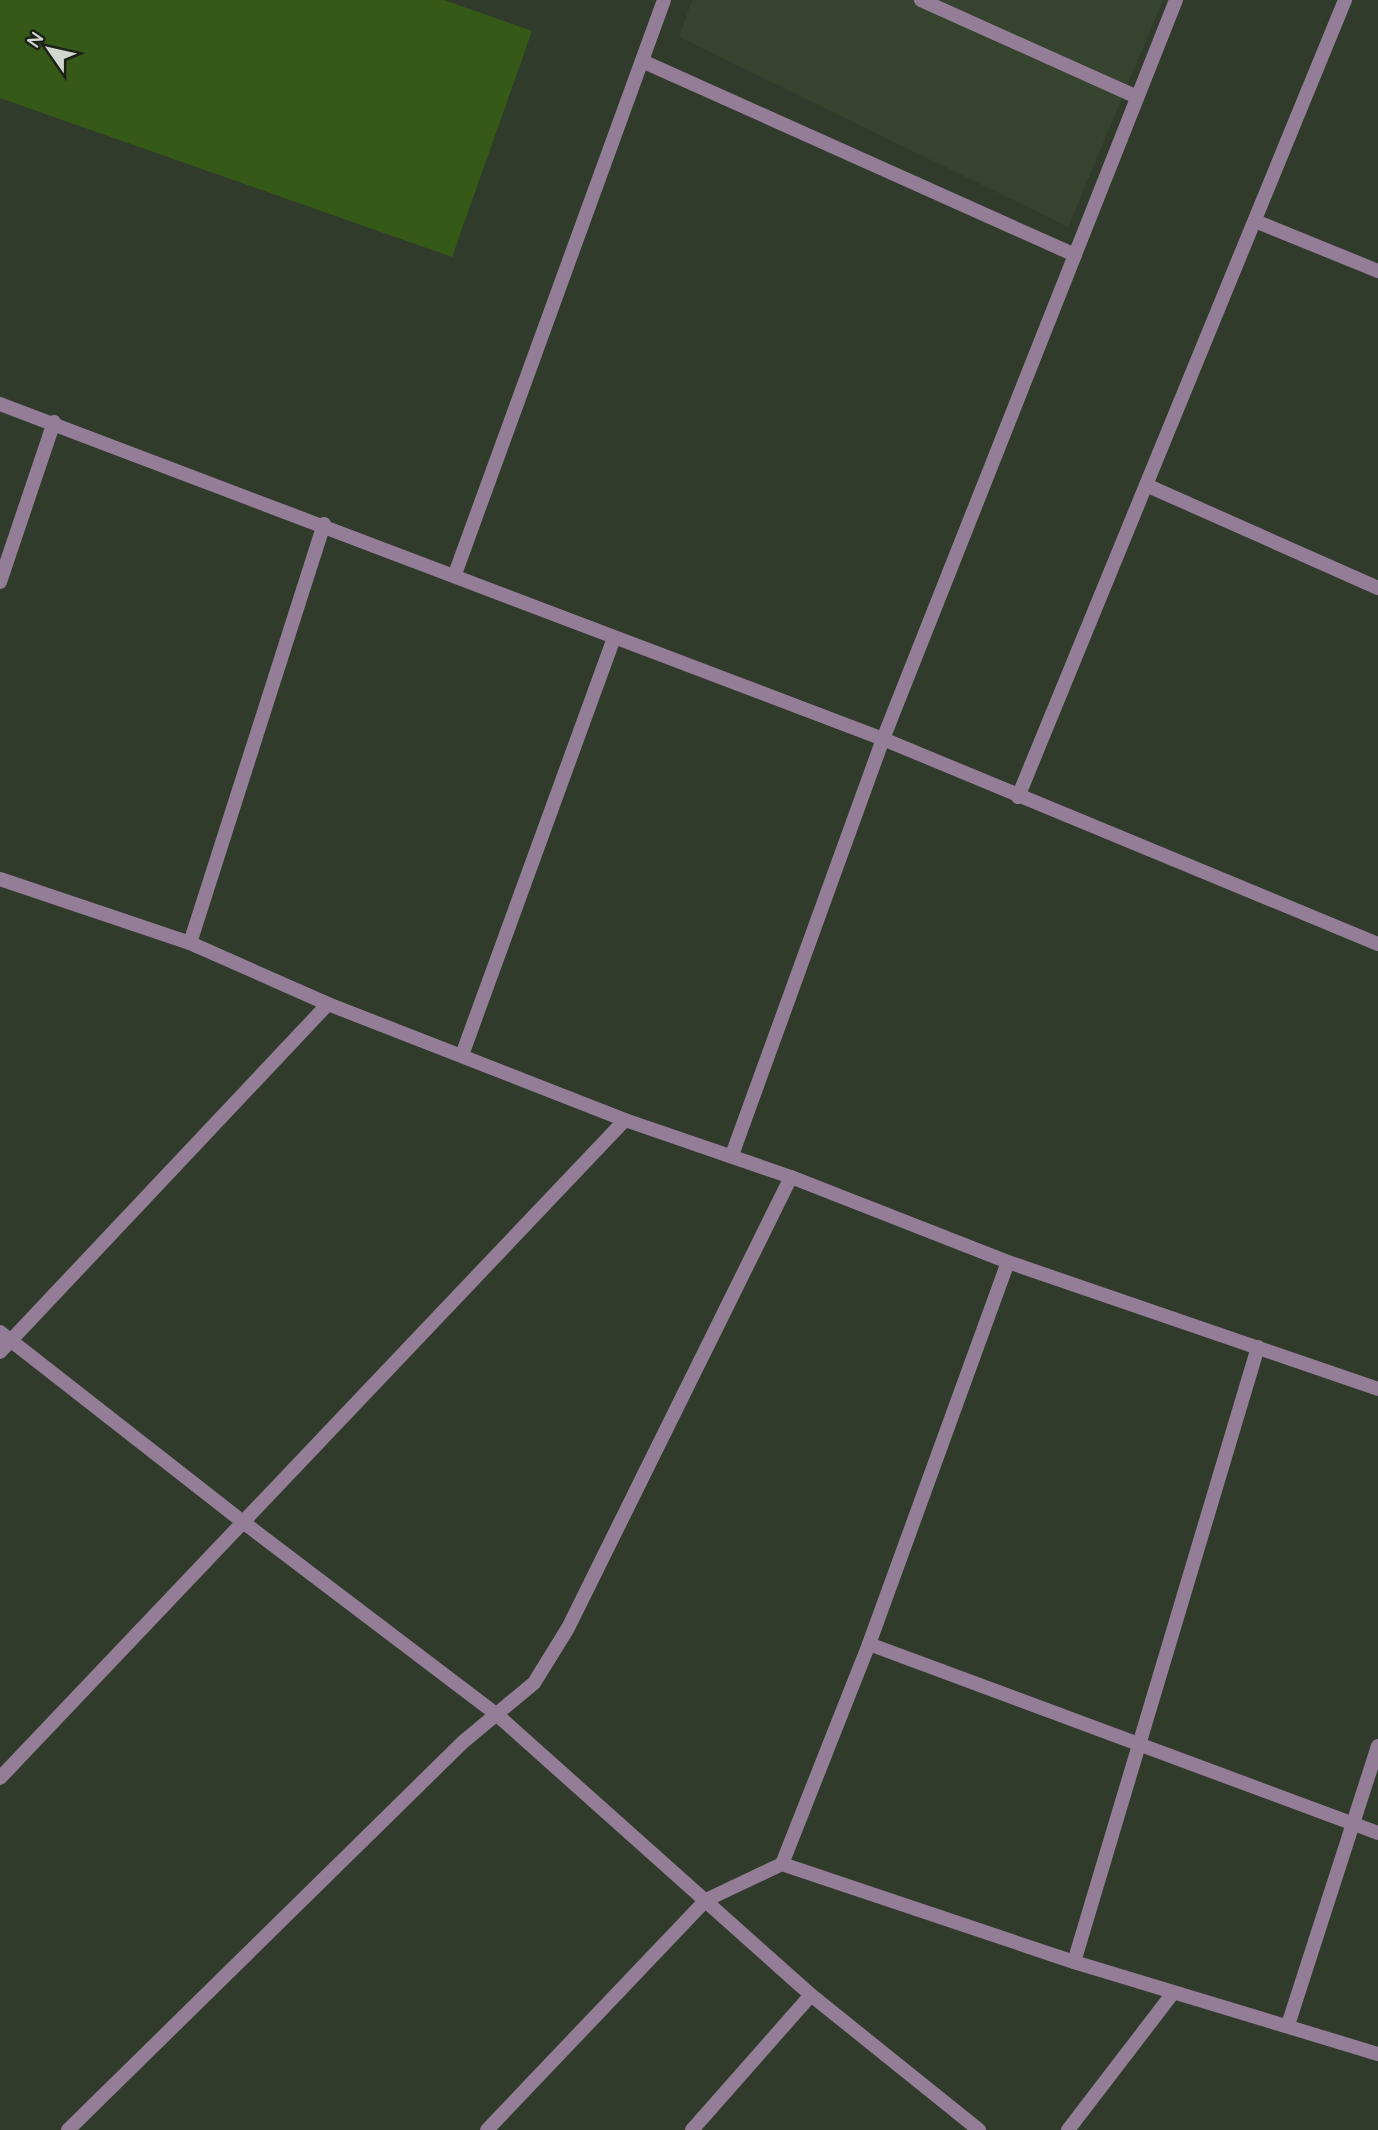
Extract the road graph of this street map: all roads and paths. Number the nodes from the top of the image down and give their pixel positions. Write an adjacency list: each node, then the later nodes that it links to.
1 (664, 0): 5 (street)
2 (921, 0): 6 (street)
3 (1176, 0): 6 (street)
4 (1345, 0): 7 (street)
5 (642, 61): 8 (street); 14 (street)
6 (1137, 97): 8 (street)
7 (1255, 221): 9 (street); 12 (street)
8 (1075, 255): 18 (street)
9 (1378, 271)
10 (0, 404): 11 (street)
11 (54, 422): 13 (street); 15 (street)
12 (1146, 485): 16 (street); 19 (street)
13 (324, 524): 14 (street); 21 (street)
14 (455, 574): 17 (street)
15 (0, 582)
16 (1378, 588)
17 (614, 638): 18 (street); 24 (street)
18 (883, 738): 19 (street); 26 (street)
19 (1018, 797): 22 (street)
20 (0, 879): 21 (street)
21 (190, 943): 23 (street)
22 (1378, 944)
23 (328, 1004): 24 (street); 29 (street)
24 (462, 1055): 25 (street)
25 (625, 1120): 26 (street); 33 (street)
26 (732, 1156): 27 (street)
27 (791, 1177): 28 (street); 35 (street)
28 (1009, 1262): 30 (street); 34 (street)
29 (6, 1336): 31 (street); 33 (street)
30 (1258, 1347): 32 (street); 36 (street)
31 (0, 1352)
32 (1378, 1389)
33 (243, 1522): 35 (street); 38 (street)
34 (869, 1644): 36 (street); 41 (street)
35 (496, 1714): 42 (street); 48 (street)
36 (1139, 1746): 39 (street); 43 (street)
37 (1378, 1746): 39 (street)
38 (0, 1778)
39 (1351, 1824): 40 (street); 46 (street)
40 (1378, 1833)
41 (782, 1864): 42 (street); 43 (street)
42 (706, 1900): 45 (street); 49 (street)
43 (1074, 1962): 44 (street)
44 (1173, 1993): 46 (street); 52 (street)
45 (811, 1995): 50 (street); 51 (street)
46 (1288, 2025): 47 (street)
47 (1378, 2054)
48 (68, 2130)
49 (487, 2130)
50 (692, 2130)
51 (979, 2130)
52 (1068, 2130)

